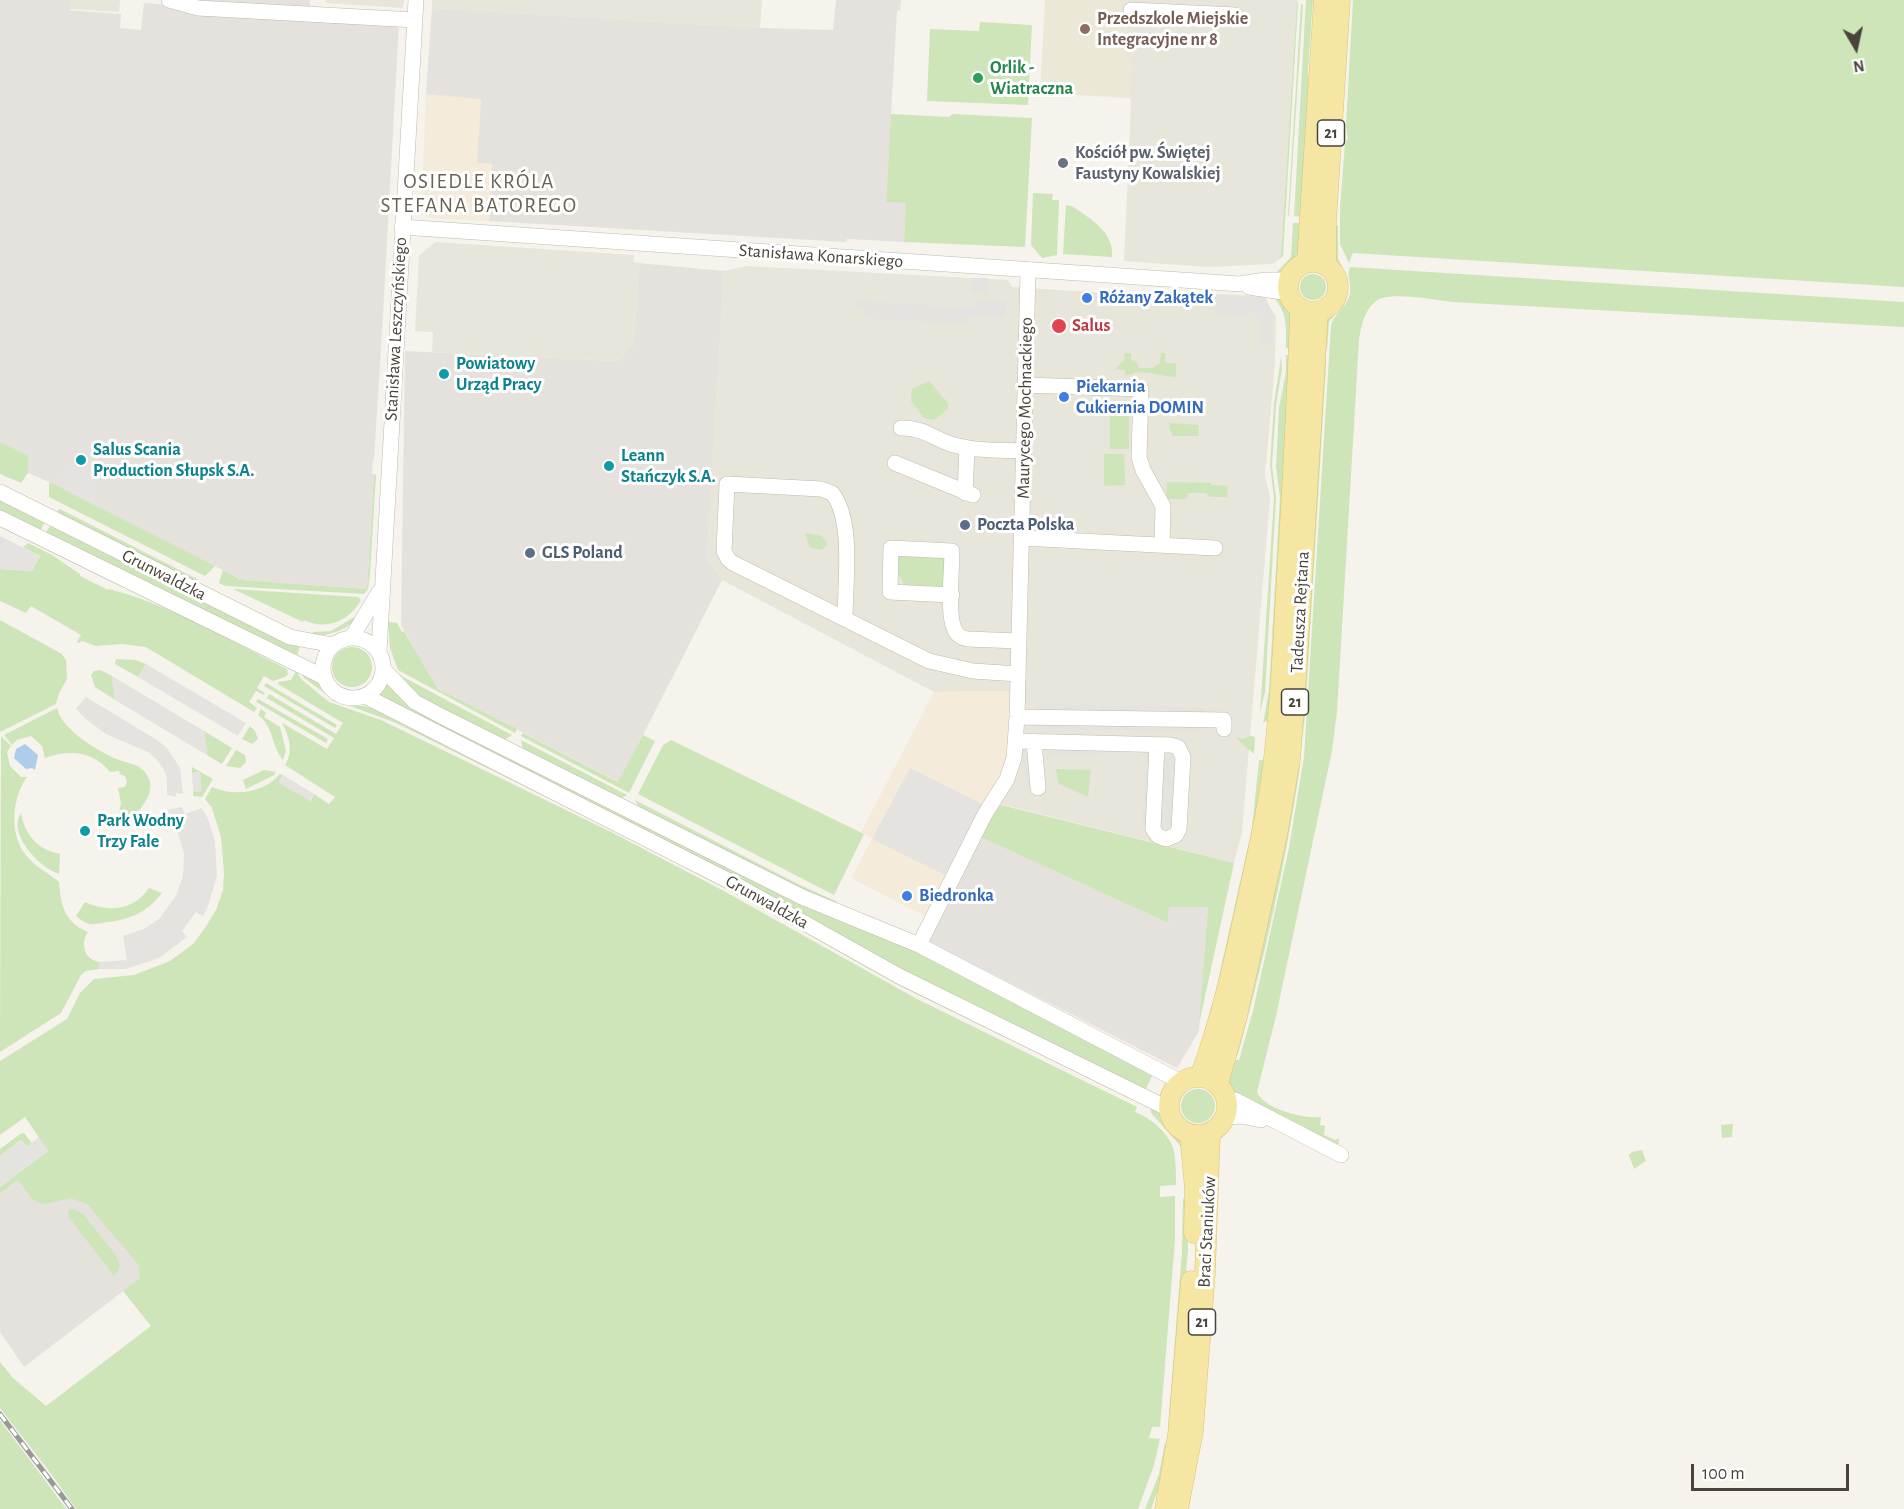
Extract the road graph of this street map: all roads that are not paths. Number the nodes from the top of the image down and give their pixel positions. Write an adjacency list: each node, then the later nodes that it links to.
1 (169, 0): 7 (street)
2 (416, 0): 7 (street, Stanisława Leszczyńskiego)
3 (1324, 0): 9 (main road, 21)
4 (1340, 0): 9 (main road, 21)
5 (1131, 10): 6 (street)
6 (1235, 15)
7 (415, 20): 8 (street, Stanisława Leszczyńskiego)
8 (402, 227): 10 (street, Stanisława Konarskiego); 22 (street, Stanisława Leszczyńskiego)
9 (1317, 264): 11 (main road); 11 (main road, 21)
10 (1028, 271): 11 (street, Stanisława Konarskiego); 12 (street, Maurycego Mochnackiego)
11 (1299, 299): 40 (main road, Tadeusza Rejtana / 21)
12 (1025, 385): 15 (street, Maurycego Mochnackiego); 20 (street)
13 (901, 428): 14 (street)
14 (967, 448): 15 (street); 16 (street)
15 (1024, 451): 19 (street, Maurycego Mochnackiego)
16 (895, 463)
17 (0, 492): 27 (street, Grunwaldzka)
18 (0, 518): 31 (street, Grunwaldzka)
19 (1022, 538): 20 (street); 26 (street, Maurycego Mochnackiego)
20 (1162, 545): 21 (street)
21 (1215, 548)
22 (382, 587): 25 (street, Stanisława Leszczyńskiego); 28 (street, Stanisława Leszczyńskiego)
23 (952, 595): 23 (street); 26 (street)
24 (845, 618): 24 (street); 30 (street)
25 (351, 637): 27 (street); 28 (street)
26 (1019, 641): 30 (street, Maurycego Mochnackiego)
27 (333, 645): 31 (street)
28 (379, 651): 29 (street)
29 (384, 670): 32 (street); 38 (street, Grunwaldzka)
30 (1018, 674): 33 (street, Maurycego Mochnackiego)
31 (324, 677): 32 (street)
32 (365, 696): 41 (street, Grunwaldzka)
33 (1017, 727): 34 (street); 35 (street); 38 (street, Maurycego Mochnackiego)
34 (1224, 729)
35 (1034, 741): 36 (street); 37 (street)
36 (1158, 745): 36 (street)
37 (1038, 788)
38 (919, 945): 39 (street, Grunwaldzka)
39 (1181, 1082): 40 (main road); 41 (main road)
40 (1217, 1094): 42 (main road, 21); 44 (street)
41 (1169, 1109): 43 (main road)
42 (1210, 1133): 43 (main road); 48 (main road, Braci Staniuków / 21)
43 (1190, 1134): 45 (main road, Braci Staniuków / 21)
44 (1341, 1155)
45 (1168, 1488): 46 (main road, 21); 47 (main road, Braci Staniuków / 21)
46 (1154, 1509)
47 (1165, 1509)
48 (1178, 1509)

